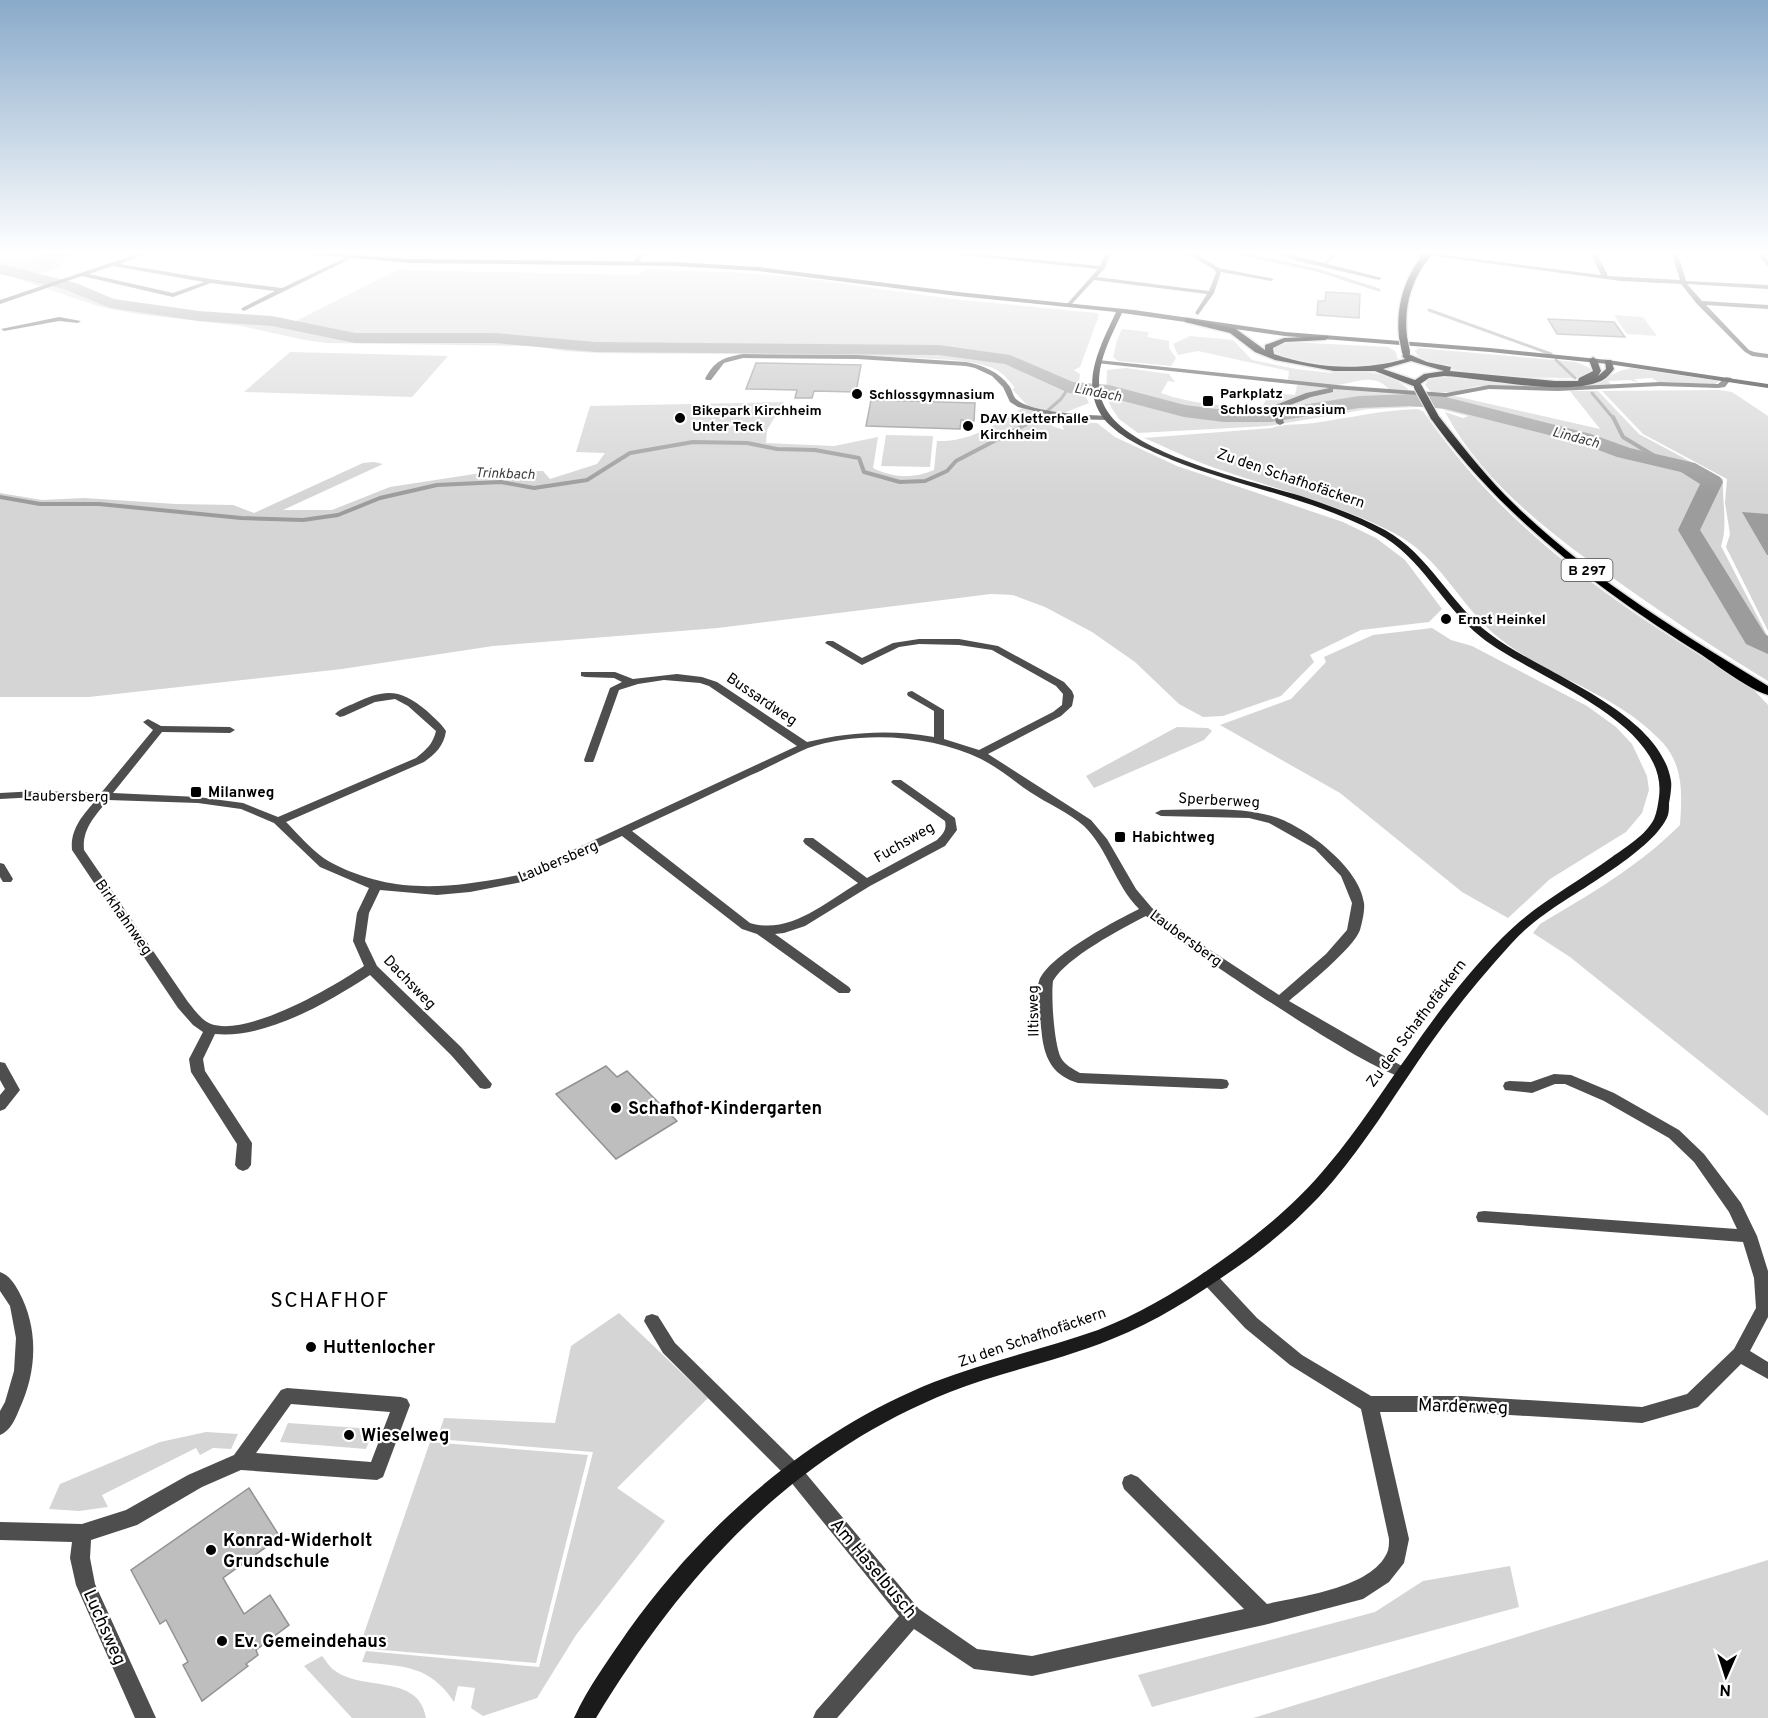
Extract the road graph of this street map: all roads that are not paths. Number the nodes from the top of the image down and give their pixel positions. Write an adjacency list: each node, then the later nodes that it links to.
1 (1110, 334): 14 (street, Zu den Schafhofäckern)
2 (1238, 334): 9 (main road)
3 (1262, 334): 9 (main road)
4 (1264, 334): 10 (main road)
5 (1292, 334): 8 (street)
6 (1403, 334): 11 (main road, B 297, bridge)
7 (1731, 334): 12 (street)
8 (1324, 338): 10 (main road); 13 (street)
9 (1258, 350): 10 (main road)
10 (1272, 355): 16 (main road)
11 (1406, 356): 13 (main road); 16 (main road); 19 (main road, B 297)
12 (1768, 356)
13 (1593, 360): 15 (street)
14 (1098, 362): 21 (street); 22 (street, Zu den Schafhofäckern)
15 (1608, 362): 17 (street); 19 (main road)
16 (1361, 369): 19 (main road)
17 (1728, 378): 20 (street); 21 (street)
18 (709, 379): 22 (street)
19 (1417, 386): 27 (main road, B 297, bridge)
20 (1768, 386)
21 (1347, 388): 23 (street)
22 (1108, 418): 55 (street, Zu den Schafhofäckern)
23 (1280, 422)
24 (830, 643): 35 (street)
25 (585, 674): 26 (street, Bussardweg)
26 (630, 681): 34 (street, Bussardweg); 36 (street)
27 (1768, 691)
28 (912, 694): 33 (street)
29 (340, 714): 41 (street)
30 (148, 722): 31 (street)
31 (159, 729): 32 (street); 39 (street, Birkhahnweg)
32 (230, 730)
33 (938, 741): 34 (street, Laubersberg); 35 (street, Laubersberg)
34 (805, 746): 42 (street, Laubersberg)
35 (980, 754): 48 (street, Laubersberg)
36 (589, 760)
37 (897, 782): 46 (street, Fuchsweg)
38 (0, 796): 39 (street, Laubersberg)
39 (103, 797): 41 (street, Laubersberg); 53 (street, Birkhahnweg)
40 (1161, 813): 52 (street, Sperberweg)
41 (278, 821): 47 (street, Laubersberg)
42 (626, 832): 47 (street, Laubersberg); 49 (street)
43 (809, 841): 46 (street, Fuchsweg)
44 (0, 867): 45 (street)
45 (7, 879)
46 (866, 883): 49 (street, Fuchsweg)
47 (376, 886): 50 (street, Dachsweg)
48 (1147, 910): 52 (street, Laubersberg); 57 (street, Iltisweg)
49 (762, 930): 51 (street)
50 (371, 968): 53 (street); 56 (street, Dachsweg)
51 (844, 990)
52 (1279, 1002): 55 (street, Laubersberg)
53 (211, 1029): 60 (street)
54 (0, 1067): 59 (street)
55 (1402, 1073): 63 (street, Zu den Schafhofäckern)
56 (485, 1084)
57 (1222, 1084)
58 (1510, 1086): 62 (street, Marderweg)
59 (0, 1105)
60 (243, 1166)
61 (1484, 1217): 62 (street)
62 (1749, 1236): 66 (street, Marderweg)
63 (1209, 1278): 68 (street); 71 (street, Zu den Schafhofäckern)
64 (0, 1279): 69 (street)
65 (652, 1321): 71 (street, Am Haselbusch)
66 (1740, 1354): 67 (street); 68 (street, Marderweg)
67 (1768, 1371)
68 (1369, 1404): 75 (street, Am Haselbusch)
69 (0, 1427)
70 (240, 1461): 70 (street); 74 (street)
71 (792, 1470): 76 (street, Am Haselbusch); 78 (street, Zu den Schafhofäckern)
72 (1131, 1483): 75 (street)
73 (0, 1532): 74 (street)
74 (82, 1533): 77 (street, Luchsweg)
75 (1264, 1615): 76 (street, Am Haselbusch)
76 (912, 1616): 79 (street)
77 (146, 1718)
78 (584, 1718)
79 (823, 1718)

